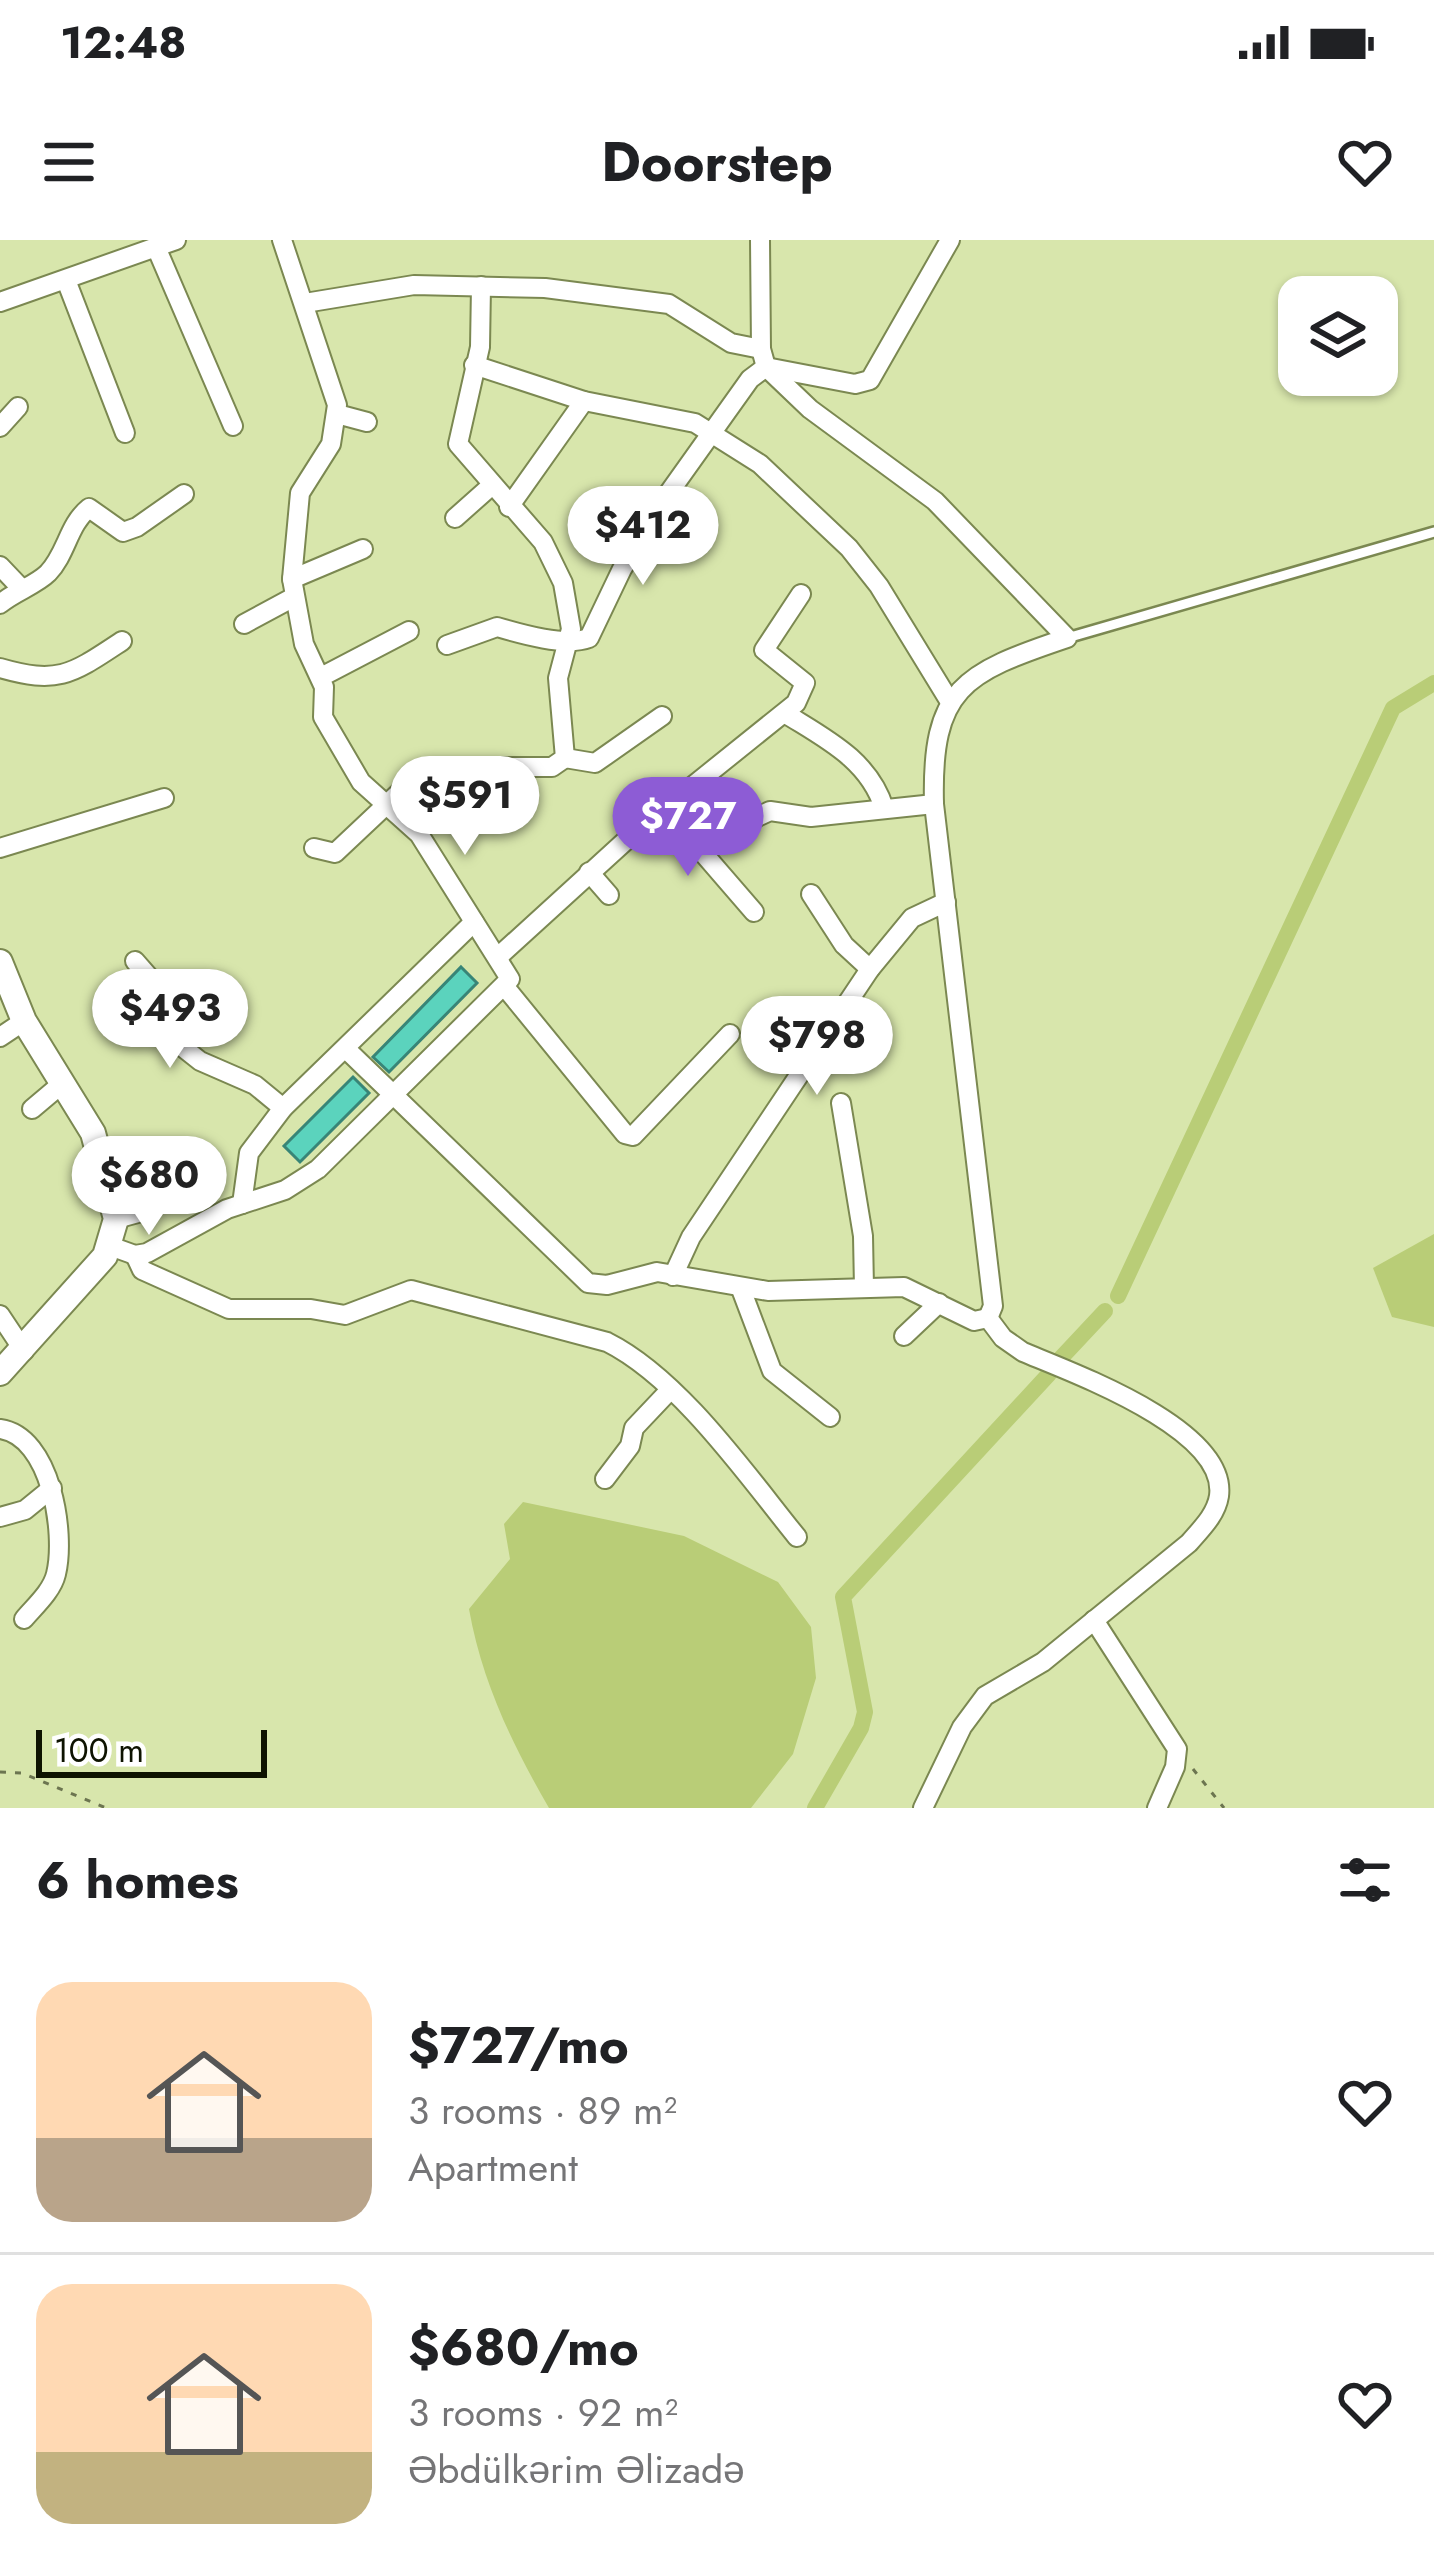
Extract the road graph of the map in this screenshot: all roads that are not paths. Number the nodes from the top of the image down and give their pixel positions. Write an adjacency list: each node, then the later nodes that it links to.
1 (176, 240): 5 (street)
2 (282, 240): 9 (street)
3 (760, 240): 10 (street)
4 (950, 240): 10 (street)
5 (156, 247): 6 (street); 16 (street)
6 (66, 280): 8 (street); 19 (street)
7 (481, 286): 9 (street); 10 (street); 11 (street)
8 (0, 302)
9 (305, 303): 14 (street)
10 (764, 358): 18 (street); 33 (street)
11 (474, 365): 12 (street); 20 (street)
12 (584, 401): 18 (street); 22 (street)
13 (18, 407): 17 (street)
14 (337, 414): 15 (street); 28 (street)
15 (367, 422)
16 (233, 426)
17 (0, 427)
18 (714, 431): 35 (street); 39 (street)
19 (125, 433)
20 (491, 486): 22 (street); 23 (street)
21 (184, 494): 27 (street)
22 (509, 507): 35 (street)
23 (455, 518)
24 (1434, 532): 33 (lane)
25 (363, 549): 28 (street)
26 (0, 566): 27 (street)
27 (20, 587): 30 (street)
28 (293, 588): 31 (street); 38 (street)
29 (801, 594): 40 (street)
30 (0, 604)
31 (244, 624)
32 (409, 631): 38 (street)
33 (1067, 638): 39 (street)
34 (122, 641): 37 (street)
35 (569, 641): 36 (street); 42 (street)
36 (446, 644)
37 (0, 668)
38 (321, 677): 45 (street)
39 (950, 702): 44 (street)
40 (785, 714): 46 (street); 47 (street)
41 (662, 716): 42 (street)
42 (565, 758): 45 (street)
43 (164, 798): 49 (street)
44 (934, 804): 46 (street); 54 (street)
45 (388, 805): 50 (street); 56 (street)
46 (884, 808): 48 (street)
47 (665, 809): 48 (street); 51 (street)
48 (695, 846): 55 (street)
49 (0, 848)
50 (314, 848)
51 (589, 872): 53 (street); 57 (street)
52 (812, 894): 60 (street)
53 (609, 896)
54 (946, 902): 60 (street); 81 (street)
55 (754, 912)
56 (474, 922): 57 (street); 65 (street)
57 (499, 956): 61 (street)
58 (135, 961): 69 (street)
59 (0, 962): 62 (street)
60 (870, 969): 76 (street)
61 (505, 987): 63 (street); 67 (street)
62 (24, 1021): 64 (street); 66 (street)
63 (730, 1034)
64 (0, 1037)
65 (346, 1048): 67 (street); 69 (street)
66 (64, 1082): 70 (street); 73 (street)
67 (395, 1096): 72 (street); 76 (street)
68 (841, 1103): 77 (street)
69 (283, 1108): 72 (street)
70 (32, 1109)
71 (155, 1199): 73 (street)
72 (242, 1204): 75 (street)
73 (116, 1219): 74 (street)
74 (110, 1246): 75 (street); 83 (street)
75 (135, 1255): 85 (street)
76 (674, 1276): 78 (street)
77 (864, 1288): 78 (street); 79 (street)
78 (741, 1289): 86 (street)
79 (939, 1303): 81 (street); 82 (street)
80 (0, 1315): 83 (street)
81 (988, 1318): 93 (street)
82 (904, 1336)
83 (24, 1351): 84 (street)
84 (0, 1373)
85 (670, 1391): 88 (street); 91 (street)
86 (830, 1417)
87 (0, 1429): 89 (street)
88 (604, 1479)
89 (52, 1488): 90 (street); 92 (street)
90 (0, 1517)
91 (796, 1537)
92 (24, 1619)
93 (1094, 1620): 94 (street); 95 (street)
94 (923, 1808)
95 (1157, 1808)

